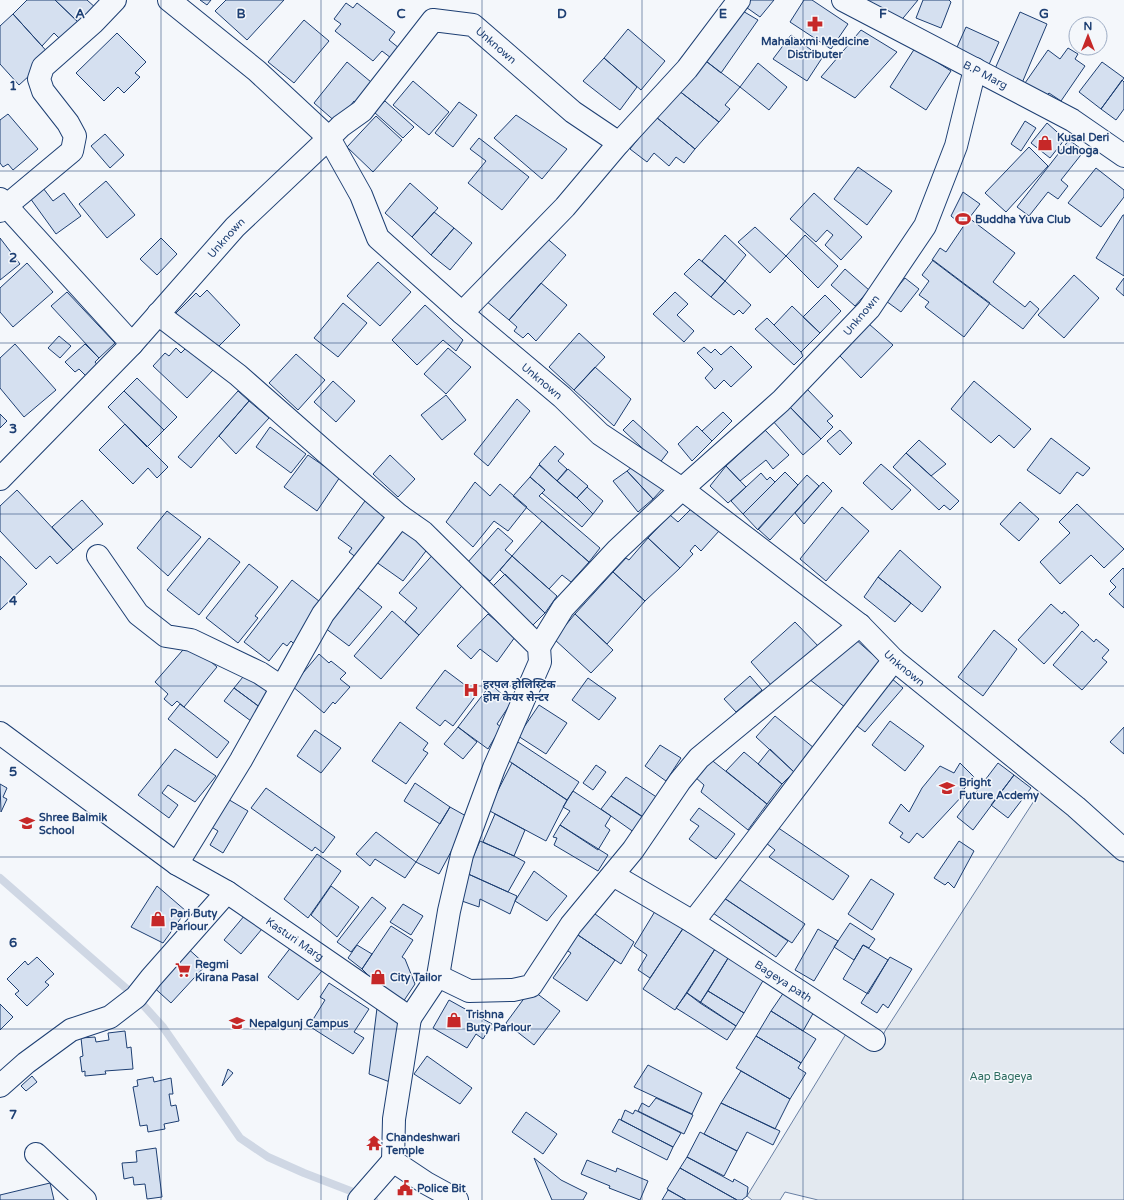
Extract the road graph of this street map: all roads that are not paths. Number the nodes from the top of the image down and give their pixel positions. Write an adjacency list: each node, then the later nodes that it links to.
1 (115, 0): 9 (street)
2 (169, 0): 6 (street, Unknown)
3 (739, 0): 7 (street)
4 (843, 0): 5 (street, B.P Marg)
5 (975, 69): 8 (street, B.P Marg); 14 (street, Unknown)
6 (329, 138): 7 (street, Unknown); 10 (street, Unknown); 11 (street, Unknown)
7 (619, 143): 10 (street)
8 (1124, 156)
9 (2, 205): 12 (street)
10 (462, 313): 14 (street, Unknown)
11 (158, 314): 12 (street, Unknown); 15 (street)
12 (132, 344): 13 (street, Unknown)
13 (0, 480)
14 (682, 489): 17 (street, Unknown); 18 (street, Unknown)
15 (400, 516): 18 (street); 20 (street)
16 (98, 556): 20 (street)
17 (860, 625): 19 (street, Unknown); 24 (street)
18 (539, 648): 27 (street)
19 (894, 660): 22 (street, Unknown); 26 (street)
20 (281, 688): 23 (street)
21 (2, 738): 23 (street, Kasturi Marg)
22 (1124, 850)
23 (177, 864): 25 (street, Kasturi Marg)
24 (613, 875): 26 (street, Bageya path); 27 (street)
25 (227, 892): 28 (street, Kasturi Marg); 30 (street)
26 (693, 922): 29 (street, Bageya path)
27 (438, 976): 28 (street)
28 (410, 1018): 32 (street)
29 (874, 1040)
30 (0, 1086)
31 (36, 1154): 33 (street)
32 (393, 1161): 34 (street); 35 (street)
33 (85, 1200)
34 (359, 1200)
35 (457, 1200)

